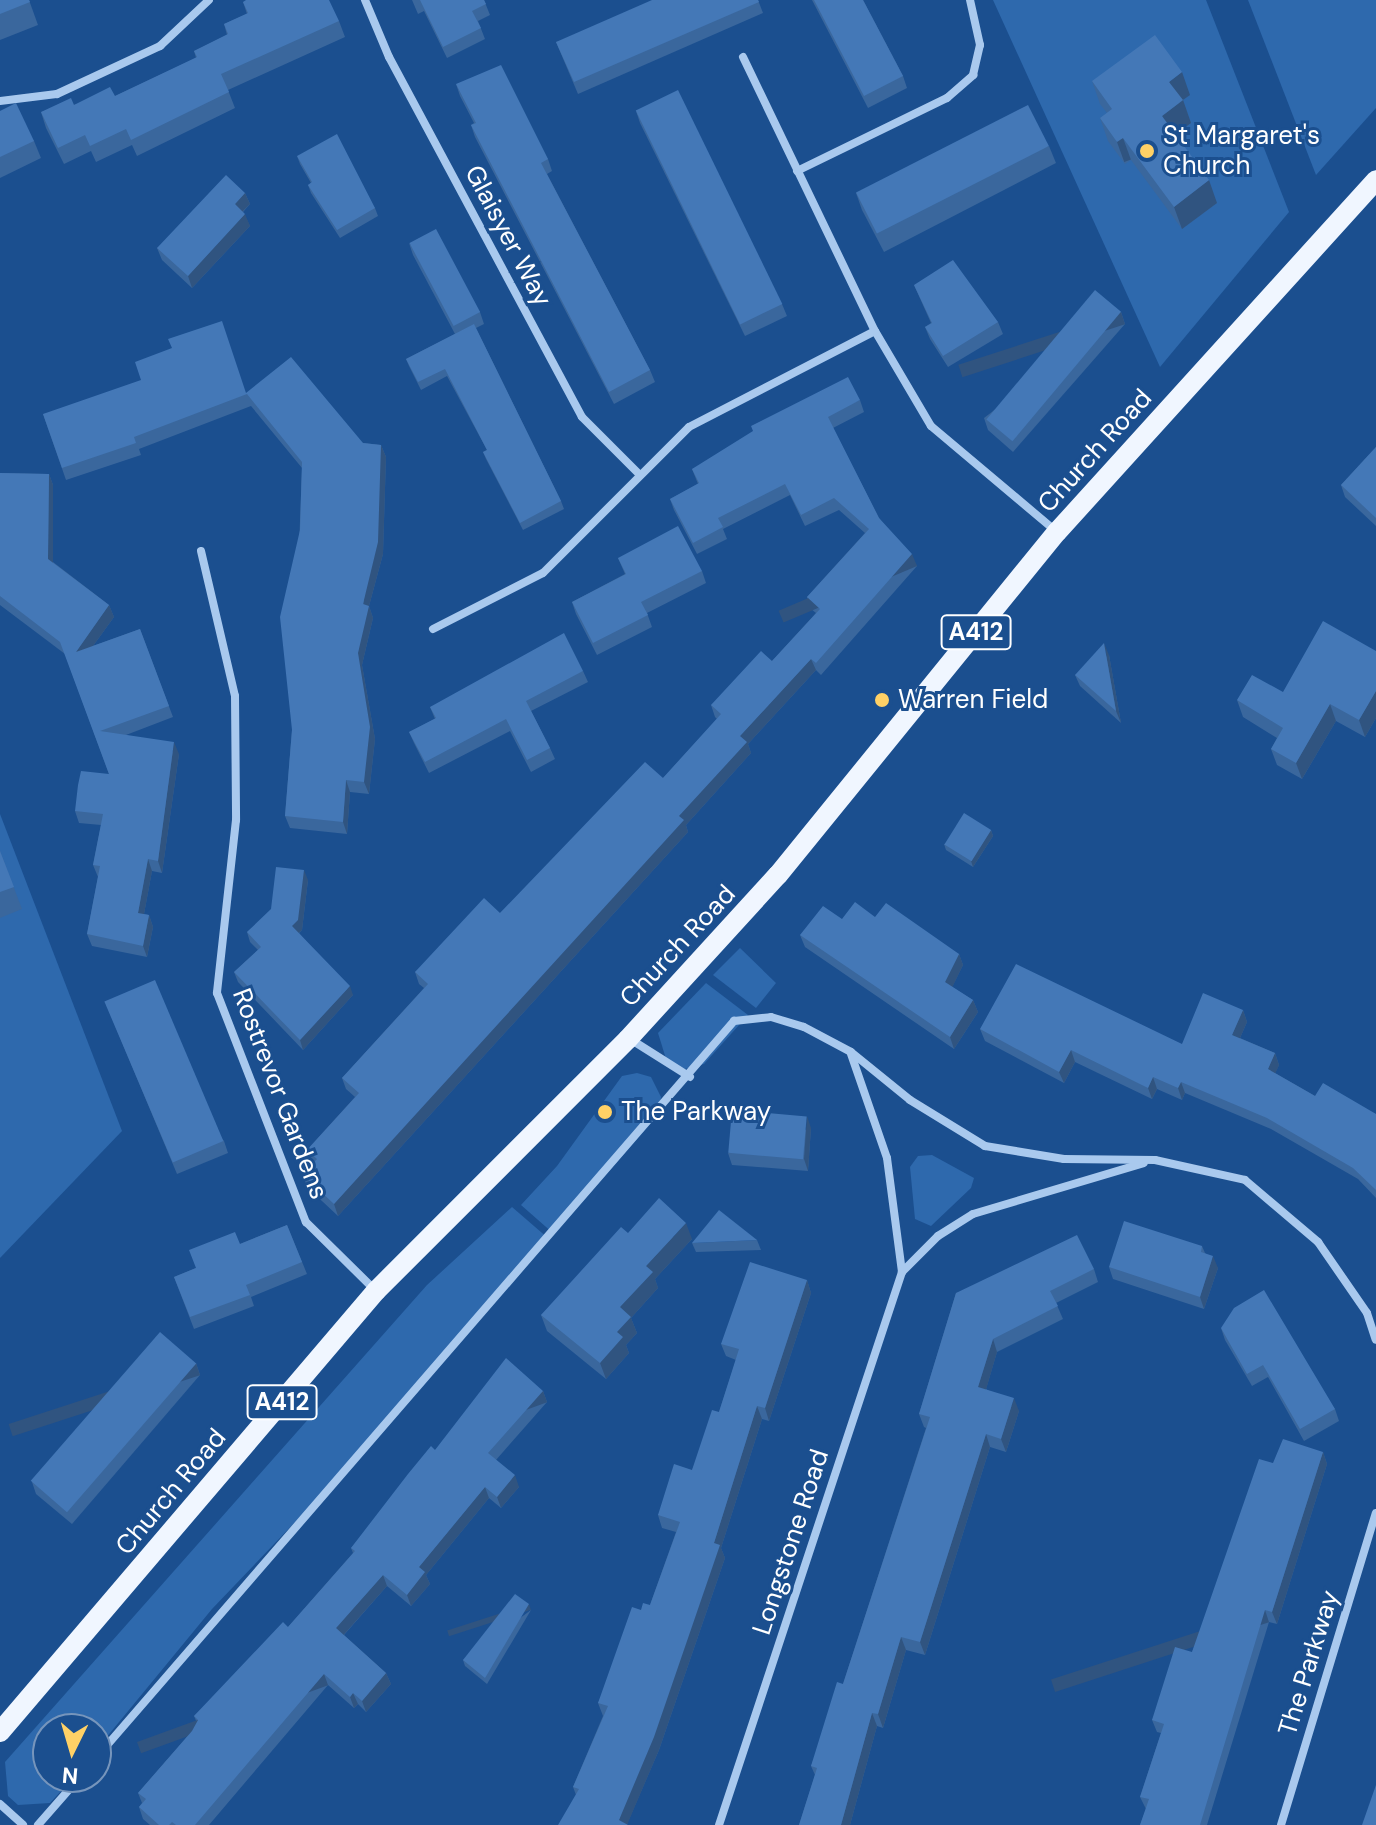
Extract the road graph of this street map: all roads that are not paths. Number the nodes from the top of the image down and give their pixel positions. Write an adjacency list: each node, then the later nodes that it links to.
1 (209, 0): 5 (street)
2 (365, 0): 9 (street, Glaisyer Way)
3 (970, 0): 6 (street)
4 (743, 57): 6 (street)
5 (0, 101)
6 (797, 171): 8 (street)
7 (1376, 180): 10 (main road, Church Road / A412)
8 (875, 331): 9 (street); 10 (street)
9 (640, 475): 12 (street)
10 (1057, 532): 13 (main road, Church Road / A412)
11 (201, 551): 18 (street, Rostrevor Gardens)
12 (433, 629)
13 (628, 1039): 15 (street); 18 (main road, Church Road / A412)
14 (851, 1052): 15 (street); 16 (street); 17 (street)
15 (690, 1077): 22 (street)
16 (1155, 1160): 17 (street); 19 (street)
17 (902, 1272): 27 (street, Longstone Road)
18 (376, 1291): 21 (main road, Church Road / A412)
19 (1376, 1340)
20 (1376, 1513): 28 (street, The Parkway)
21 (0, 1732)
22 (112, 1740)
23 (66, 1793): 26 (street)
24 (0, 1804): 25 (street)
25 (23, 1825)
26 (38, 1825)
27 (719, 1825)
28 (1281, 1825)

